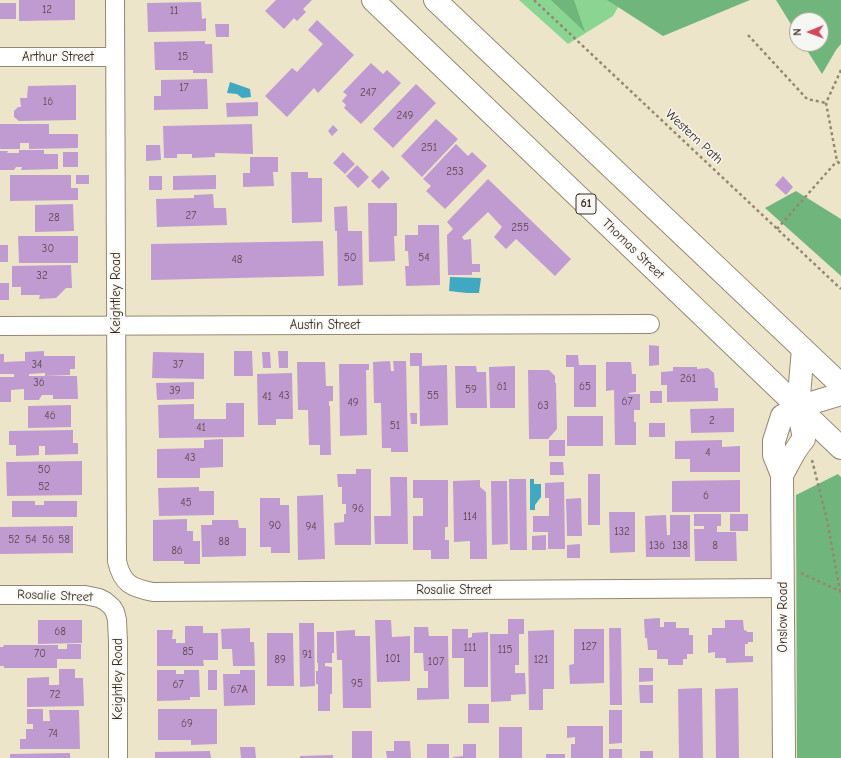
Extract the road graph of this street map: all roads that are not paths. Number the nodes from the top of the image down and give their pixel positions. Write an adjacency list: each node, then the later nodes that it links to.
1 (115, 0): 4 (street, Keightley Road)
2 (373, 0): 12 (main road, Thomas Street / 61)
3 (435, 0): 9 (main road)
4 (115, 56): 5 (street, Arthur Street); 8 (street, Keightley Road)
5 (0, 57)
6 (650, 324): 8 (street, Austin Street)
7 (0, 326): 8 (street, Austin Street)
8 (116, 326): 14 (street, Keightley Road)
9 (803, 348): 10 (main road); 12 (main road, Onslow Road)
10 (841, 385)
11 (841, 394): 12 (main road)
12 (798, 407): 13 (main road, Thomas Street / 61); 15 (main road, Onslow Road)
13 (841, 448)
14 (128, 583): 15 (street, Rosalie Street)
15 (783, 588): 19 (main road, Onslow Road)
16 (0, 595): 17 (street, Rosalie Street)
17 (108, 603): 18 (street, Keightley Road)
18 (118, 758)
19 (784, 758)

